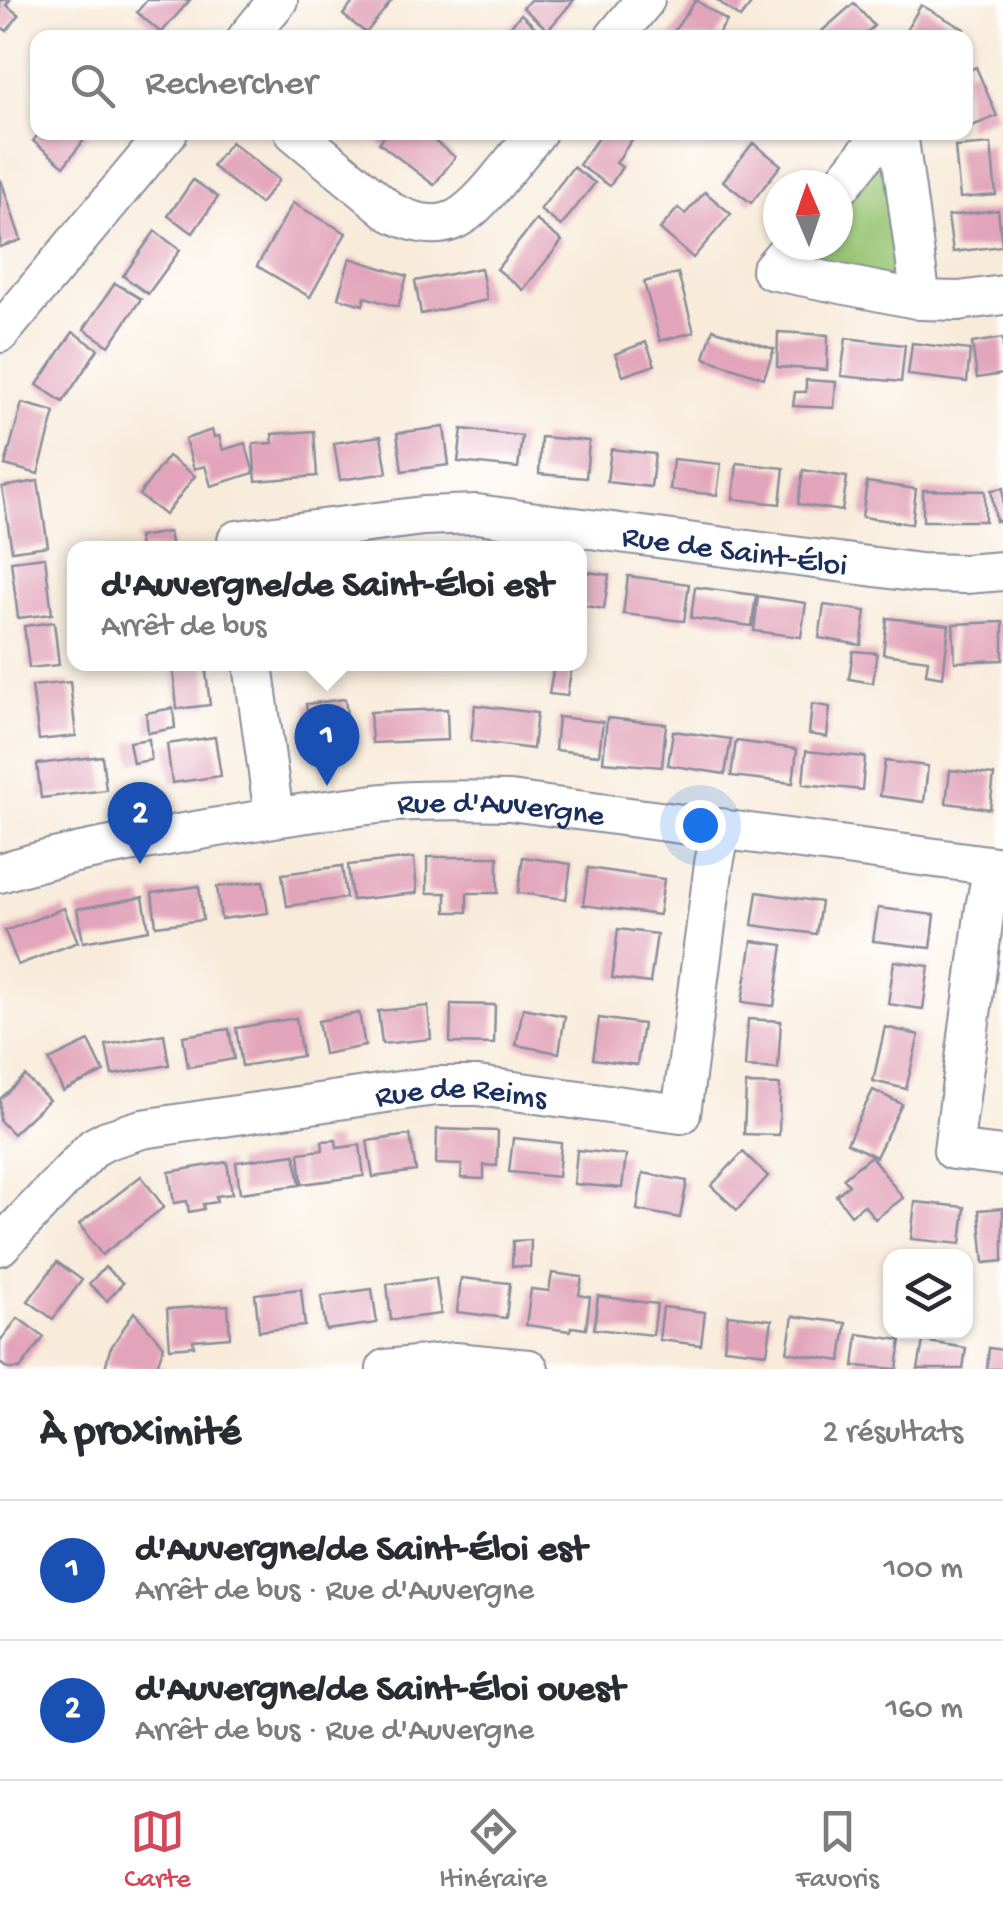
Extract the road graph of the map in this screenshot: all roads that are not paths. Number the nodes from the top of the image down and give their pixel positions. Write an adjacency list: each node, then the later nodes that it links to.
1 (278, 0): 3 (street)
2 (644, 0): 4 (street)
3 (254, 30)
4 (620, 30)
5 (161, 140): 14 (street)
6 (304, 140): 7 (street)
7 (530, 140)
8 (878, 140): 10 (street)
9 (899, 140): 13 (street)
10 (853, 170)
11 (780, 260): 13 (street)
12 (1003, 295): 13 (street)
13 (921, 300)
14 (0, 334)
15 (237, 541): 16 (street, Rue de Saint-Éloi)
16 (1003, 571)
17 (254, 671): 18 (street)
18 (274, 816): 19 (street, Rue d'Auvergne); 21 (street, Rue d'Auvergne)
19 (721, 828): 20 (street, Rue d'Auvergne); 23 (street, Rue de Reims)
20 (998, 866): 22 (street)
21 (0, 874)
22 (1003, 1156)
23 (0, 1246)
24 (386, 1369): 25 (street)
25 (529, 1369)

